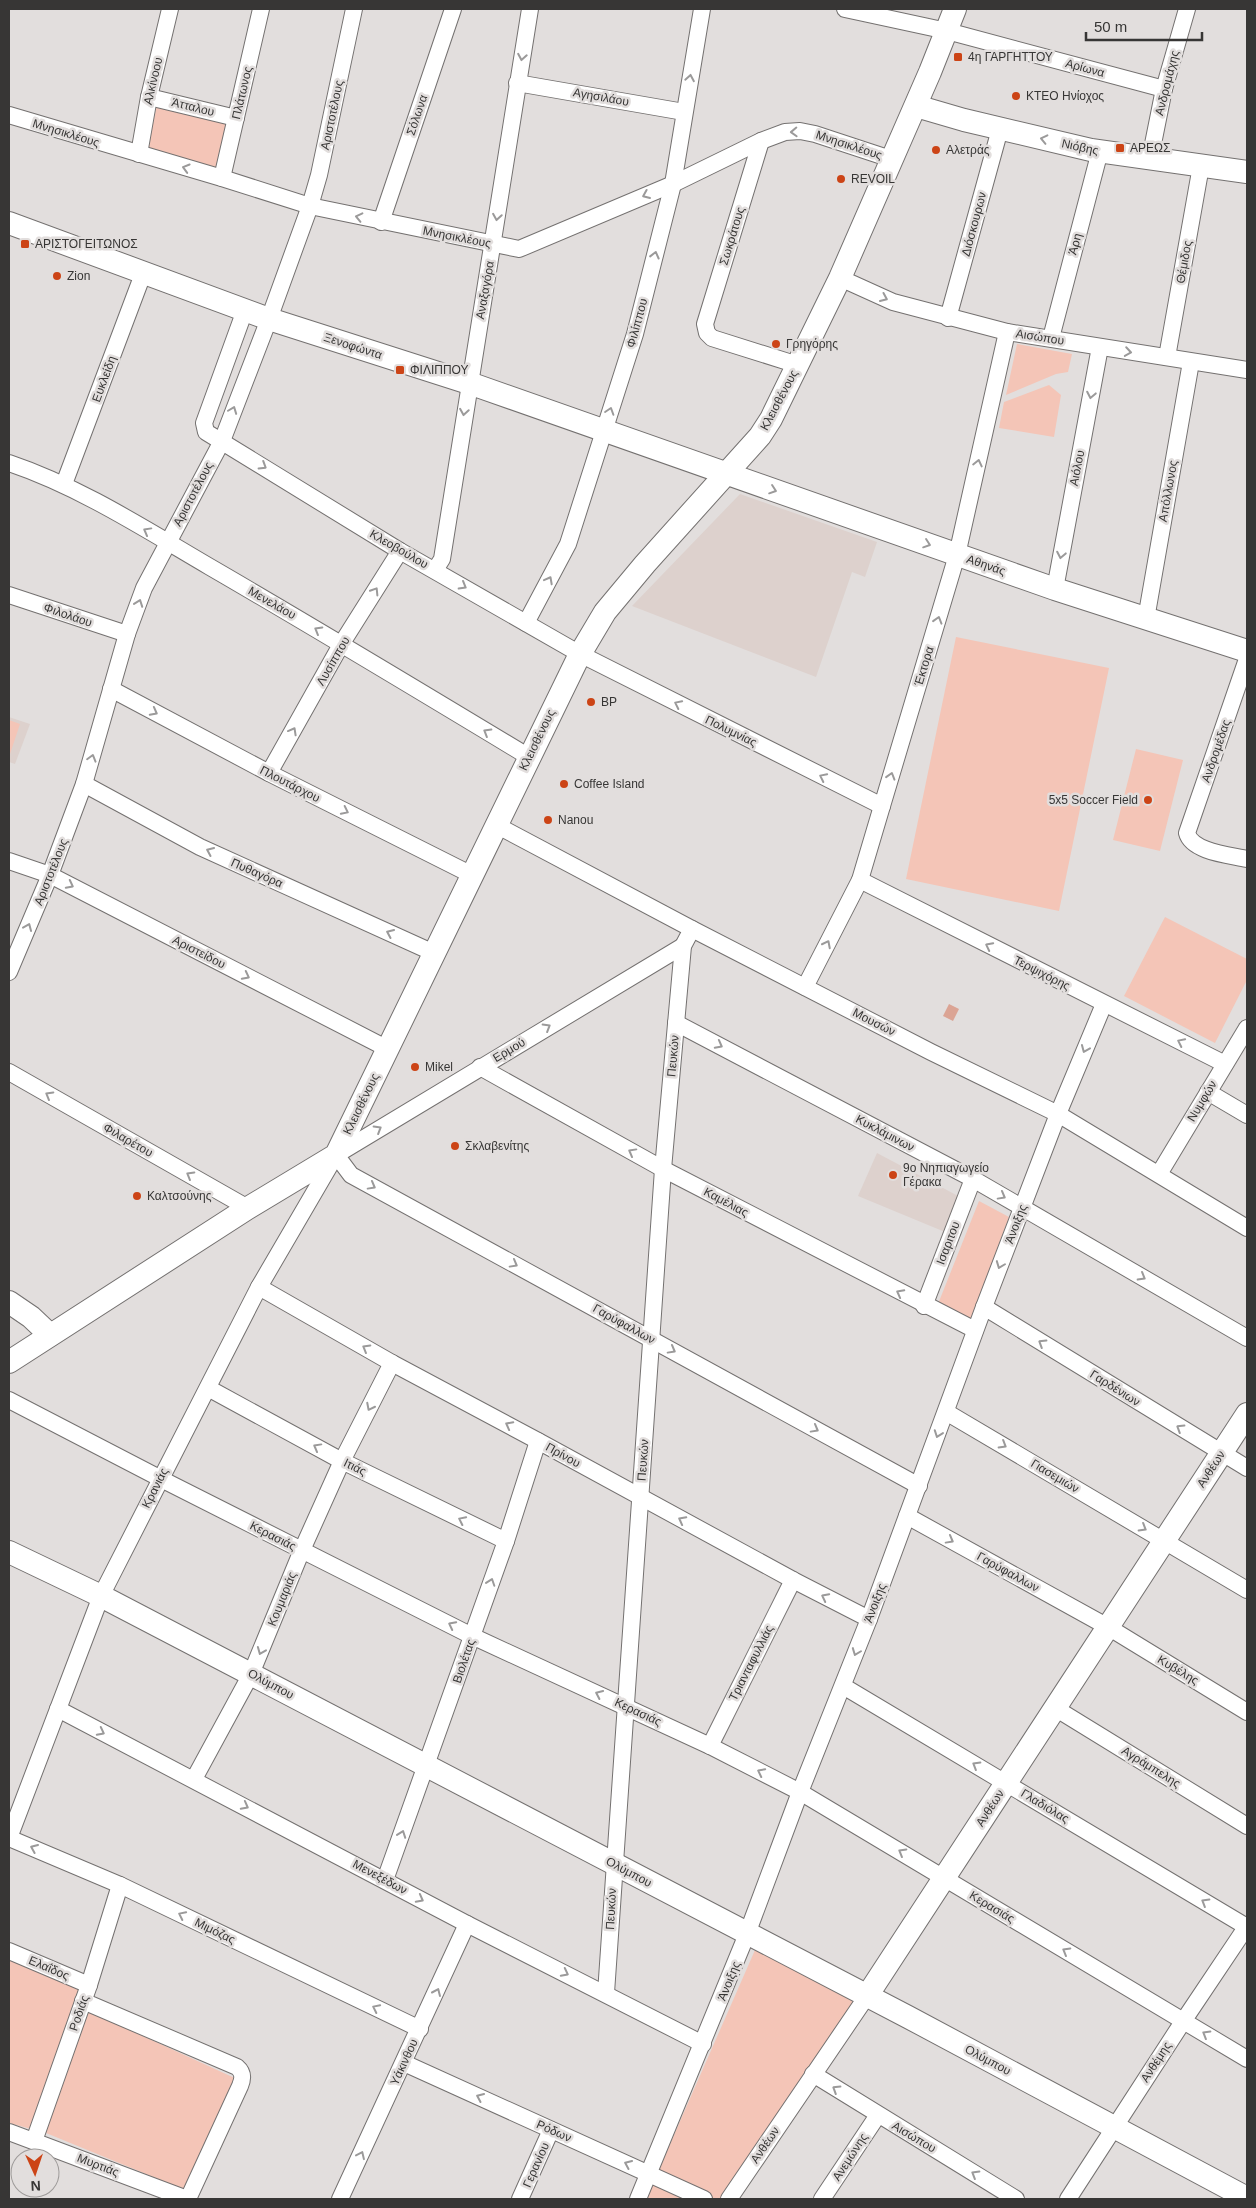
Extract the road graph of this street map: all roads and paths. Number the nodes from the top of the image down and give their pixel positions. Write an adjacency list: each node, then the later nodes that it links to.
1 (170, 9): 13 (street, Αλκίνοου)
2 (261, 9): 17 (street, Πλάτωνος)
3 (354, 9): 28 (street, Αριστοτέλους)
4 (453, 9): 29 (street, Σόλωνα)
5 (530, 9): 11 (street, Αναξαγόρα, one-way to 11)
6 (702, 9): 15 (street, Φιλίππου, one-way to 6)
7 (847, 9): 10 (street, Αρίωνα)
8 (954, 9): 10 (street, Κλεισθένους)
9 (1187, 9): 12 (street, Ανδρομάχης)
10 (947, 31): 12 (street, Αρίωνα); 14 (street, Κλεισθένους)
11 (517, 84): 15 (street, Αγησιλάου); 31 (street, Αναξαγόρα, one-way to 31)
12 (1164, 89): 23 (street, Ανδρομάχης)
13 (149, 96): 17 (street, Άτταλου); 21 (street, Αλκίνοου)
14 (916, 106): 18 (street, Νιόβης); 22 (street, Κλεισθένους)
15 (684, 112): 27 (street, Φιλίππου)
16 (9, 116): 21 (street, Μνησικλέους)
17 (236, 118): 26 (street, Πλάτωνος)
18 (1000, 129): 20 (street, Νιόβης, one-way to 18); 35 (street, Διόσκουρων)
19 (761, 141): 22 (street, Μνησικλέους, one-way to 19); 27 (street, Μνησικλέους); 42 (street, Σωκράτους)
20 (1100, 151): 23 (street, Νιόβης); 38 (street, Άρη)
21 (139, 154): 26 (street, Μνησικλέους, one-way to 21)
22 (891, 159): 33 (street, Κλεισθένους)
23 (1150, 159): 24 (street, Νιόβης)
24 (1201, 166): 25 (street, Νιόβης); 40 (street, Θέμιδος)
25 (1247, 172)
26 (222, 178): 28 (street, Μνησικλέους)
27 (673, 184): 31 (street, Μνησικλέους, one-way to 31); 45 (street, Φιλίππου, one-way to 27)
28 (310, 206): 29 (street, Μνησικλέους, one-way to 28); 36 (street, Αριστοτέλους)
29 (381, 222): 31 (street, Μνησικλέους)
30 (9, 223): 32 (street, Ξενοφώντα)
31 (493, 244): 44 (street, Αναξαγόρα)
32 (143, 274): 34 (street, Ξενοφώντα); 49 (street, Ευκλείδη)
33 (840, 278): 35 (street, Αισώπου, one-way to 35); 42 (street, Κλεισθένους)
34 (245, 310): 36 (street, Ξενοφώντα); 46 (street, Κλεοβούλου)
35 (948, 318): 37 (street, Αισώπου)
36 (269, 319): 44 (street, Ξενοφώντα); 46 (street, Αριστοτέλους, one-way to 36)
37 (1008, 332): 38 (street, Αισώπου); 52 (street, Έκτορα, one-way to 37)
38 (1051, 338): 39 (street, Αισώπου)
39 (1100, 348): 40 (street, Αισώπου, one-way to 40); 54 (street, Αιόλου, one-way to 54)
40 (1167, 358): 41 (street, Αισώπου)
41 (1191, 362): 43 (street, Αισώπου); 56 (street, Απόλλωνος)
42 (798, 365): 48 (street, Κλεισθένους)
43 (1247, 370)
44 (469, 383): 45 (street, Ξενοφώντα); 53 (street, Αναξαγόρα, one-way to 53)
45 (604, 431): 48 (street, Ξενοφώντα); 57 (street, Φιλίππου, one-way to 45)
46 (222, 441): 50 (street, Αριστοτέλους); 51 (street, Κλεοβούλου, one-way to 51)
47 (9, 463): 49 (street, Μενελάου)
48 (727, 474): 52 (street, Αθηνάς, one-way to 52); 61 (street, Κλεισθένους)
49 (64, 484): 50 (street, Μενελάου, one-way to 49)
50 (167, 542): 58 (street, Αριστοτέλους, one-way to 50); 59 (street, Μενελάου, one-way to 50)
51 (400, 551): 53 (street, Κλεοβούλου); 59 (street, Λυσίππου, one-way to 51)
52 (957, 555): 54 (street, Αθηνάς); 67 (street, Έκτορα, one-way to 52)
53 (436, 570): 57 (street, Κλεοβούλου, one-way to 57)
54 (1055, 589): 56 (street, Αθηνάς)
55 (9, 595): 58 (street, Φιλολάου)
56 (1146, 619): 60 (street, Αθηνάς)
57 (526, 623): 61 (street, Κλεοβούλου)
58 (127, 634): 63 (street, Αριστοτέλους)
59 (342, 643): 64 (street, Μενελάου, one-way to 59); 65 (street, Λυσίππου, one-way to 59)
60 (1247, 651)
61 (580, 654): 64 (street, Κλεισθένους); 67 (street, Πολυμνίας, one-way to 61)
62 (1247, 659): 69 (street, Ανδρομέδας)
63 (111, 689): 65 (street, Πλουτάρχου, one-way to 65); 66 (street, Αριστοτέλους, one-way to 63)
64 (529, 757): 68 (street, Κλεισθένους)
65 (268, 774): 72 (street, Πλουτάρχου, one-way to 72)
66 (84, 784): 71 (street, Αριστοτέλους); 76 (street, Πυθαγόρα, one-way to 66)
67 (882, 806): 73 (street, Έκτορα)
68 (496, 825): 72 (street, Κλεισθένους); 74 (street, Μουσών)
69 (1247, 859)
70 (9, 861): 71 (street, Αριστείδου)
71 (50, 875): 77 (street, Αριστοτέλους, one-way to 71); 82 (street, Αριστείδου, one-way to 82)
72 (472, 875): 76 (street, Κλεισθένους)
73 (860, 880): 78 (street, Έκτορα, one-way to 73); 79 (street, Τερψιχόρης, one-way to 73)
74 (692, 929): 75 (street, Πευκών); 78 (street, Μουσών)
75 (683, 946): 80 (street, Πευκών); 84 (street, Ερμού, one-way to 75)
76 (434, 953): 82 (street, Κλεισθένους)
77 (10, 966)
78 (805, 987): 87 (street, Μουσών)
79 (1104, 1004): 83 (street, Τερψιχόρης, one-way to 79); 87 (street, Άνοιξης, one-way to 87)
80 (676, 1023): 90 (street, Πευκών); 92 (street, Κυκλάμινων, one-way to 92)
81 (1247, 1028): 83 (street, Νυμφών)
82 (388, 1049): 89 (street, Κλεισθένους)
83 (1225, 1064): 86 (street, Νυμφών)
84 (480, 1067): 89 (street, Ερμού, one-way to 84); 90 (street, Καμέλιας, one-way to 84)
85 (9, 1072): 94 (street, Φιλαρέτου, one-way to 85)
86 (1208, 1092): 88 (street); 91 (street, Νυμφών)
87 (1058, 1114): 91 (street, Μουσών); 93 (street, Άνοιξης)
88 (1247, 1115)
89 (336, 1155): 94 (street); 96 (street, Κρανιάς); 103 (street, Γαρύφαλλων, one-way to 103)
90 (663, 1169): 98 (street, Καμέλιας, one-way to 90); 103 (street, Πευκών)
91 (1159, 1174): 95 (street, Μουσών)
92 (973, 1180): 93 (street, Κυκλάμινων, one-way to 93); 98 (street, Ισαριτου)
93 (1022, 1207): 99 (street, Άνοιξης, one-way to 99); 102 (street, Κυκλάμινων, one-way to 102)
94 (248, 1208): 101 (street)
95 (1247, 1228)
96 (259, 1287): 105 (street, Πρίνου, one-way to 96); 106 (street, Κρανιάς)
97 (9, 1302): 101 (street)
98 (924, 1306): 100 (street, Καμέλιας)
99 (984, 1307): 100 (street, Άνοιξης); 111 (street, Γαρδένιων, one-way to 99)
100 (975, 1330): 108 (street, Άνοιξης)
101 (50, 1335): 104 (street)
102 (1247, 1338)
103 (652, 1339): 115 (street, Γαρύφαλλων, one-way to 115); 116 (street, Πευκών)
104 (9, 1362)
105 (392, 1363): 110 (street, Πρίνου, one-way to 105); 112 (street, Κουμαριάς, one-way to 112)
106 (208, 1388): 112 (street, Ιτιάς, one-way to 106); 114 (street, Κρανιάς)
107 (9, 1400): 114 (street, Κερασιάς)
108 (946, 1412): 115 (street, Άνοιξης, one-way to 115); 119 (street, Γιασεμιών, one-way to 119)
109 (1247, 1414): 111 (street, Ανθέων)
110 (538, 1440): 116 (street, Πρίνου); 118 (street, Βιολέτας)
111 (1222, 1453): 113 (street, Γαρδένιων); 119 (street, Ανθέων)
112 (342, 1461): 118 (street, Ιτιάς, one-way to 112); 120 (street, Κουμαριάς)
113 (1247, 1468)
114 (159, 1478): 120 (street, Κερασιάς); 124 (street, Κρανιάς)
115 (919, 1486): 117 (street, Άνοιξης)
116 (640, 1498): 122 (street, Πρίνου, one-way to 116); 130 (street, Πευκών)
117 (907, 1516): 125 (street, Άνοιξης); 126 (street, Γαρύφαλλων, one-way to 126)
118 (506, 1541): 127 (street, Βιολέτας, one-way to 118)
119 (1164, 1541): 123 (street, Γιασεμιών); 126 (street, Ανθέων)
120 (302, 1550): 127 (street, Κερασιάς, one-way to 120); 128 (street, Κουμαριάς, one-way to 128)
121 (9, 1552): 124 (street, Ολύμπου)
122 (793, 1580): 125 (street, Πρίνου, one-way to 122); 134 (street, Τριανταφυλλιάς)
123 (1247, 1590)
124 (101, 1596): 128 (street, Ολύμπου); 132 (street, Κρανιάς)
125 (869, 1619): 129 (street, Άνοιξης, one-way to 129)
126 (1108, 1627): 131 (street, Ανθέων); 133 (street, Κυβέλης)
127 (472, 1636): 130 (street, Κερασιάς, one-way to 127); 135 (street, Βιολέτας)
128 (251, 1674): 135 (street, Ολύμπου); 136 (street, Κουμαριάς)
129 (843, 1686): 137 (street, Γλαδιόλας, one-way to 129); 138 (street, Άνοιξης)
130 (626, 1706): 134 (street, Κερασιάς); 141 (street, Πευκών)
131 (1055, 1708): 137 (street, Ανθέων); 139 (street, Αγράμπελης)
132 (58, 1709): 136 (street, Μενεξέδων, one-way to 136); 140 (street, Κρανιάς)
133 (1247, 1712)
134 (710, 1746): 138 (street, Κερασιάς, one-way to 134)
135 (426, 1767): 141 (street, Ολύμπου); 143 (street, Βιολέτας, one-way to 135)
136 (194, 1779): 143 (street, Μενεξέδων, one-way to 143)
137 (1006, 1783): 142 (street, Ανθέων); 146 (street, Γλαδιόλας, one-way to 137)
138 (800, 1792): 142 (street, Κερασιάς, one-way to 138); 147 (street, Άνοιξης)
139 (1247, 1826)
140 (9, 1838): 144 (street, Μιμόζας, one-way to 140)
141 (614, 1864): 147 (street, Ολύμπου); 150 (street, Πευκών)
142 (944, 1877): 151 (street, Ανθέων); 152 (street, Κερασιάς, one-way to 142)
143 (385, 1880): 145 (street, Μενεξέδων, one-way to 145)
144 (120, 1885): 149 (street, Ροδιάς); 153 (street, Μιμόζας, one-way to 144)
145 (467, 1924): 150 (street, Μενεξέδων, one-way to 150); 153 (street, Υάκινθου, one-way to 145)
146 (1247, 1927): 152 (street, Ανθέμης)
147 (747, 1934): 151 (street, Ολύμπου); 154 (street, Άνοιξης)
148 (9, 1951): 149 (street, Ελαΐδος)
149 (86, 1993): 162 (street, Ροδιάς); 165 (street, Ελαΐδος)
150 (606, 1993): 154 (street, Μενεξέδων)
151 (867, 1996): 157 (street, Ανθέων); 159 (street, Ολύμπου)
152 (1184, 2020): 155 (street, Κερασιάς, one-way to 152); 159 (street, Ανθέμης)
153 (420, 2028): 156 (street, Υάκινθου)
154 (703, 2044): 163 (street, Άνοιξης)
155 (1247, 2059)
156 (404, 2063): 160 (street, Ρόδων, one-way to 156); 166 (street, Υάκινθου, one-way to 156)
157 (813, 2074): 158 (street, Αισώπου, one-way to 157); 170 (street, Ανθέων)
158 (878, 2115): 171 (street, Ανεμώνης); 172 (street, Αισώπου, one-way to 158)
159 (1114, 2128): 164 (street, Ολύμπου); 173 (street, Ανθέμης)
160 (552, 2130): 163 (street, Ρόδων, one-way to 160); 167 (street, Γερανίου)
161 (9, 2132): 162 (street, Μυρτιάς)
162 (34, 2140): 165 (street, Μυρτιάς)
163 (650, 2174): 168 (street, Άνοιξης); 169 (street, Ρόδων)
164 (1247, 2198)
165 (187, 2199)
166 (340, 2199)
167 (520, 2199)
168 (638, 2199)
169 (704, 2199)
170 (729, 2199)
171 (822, 2199)
172 (1016, 2199)
173 (1068, 2199)

